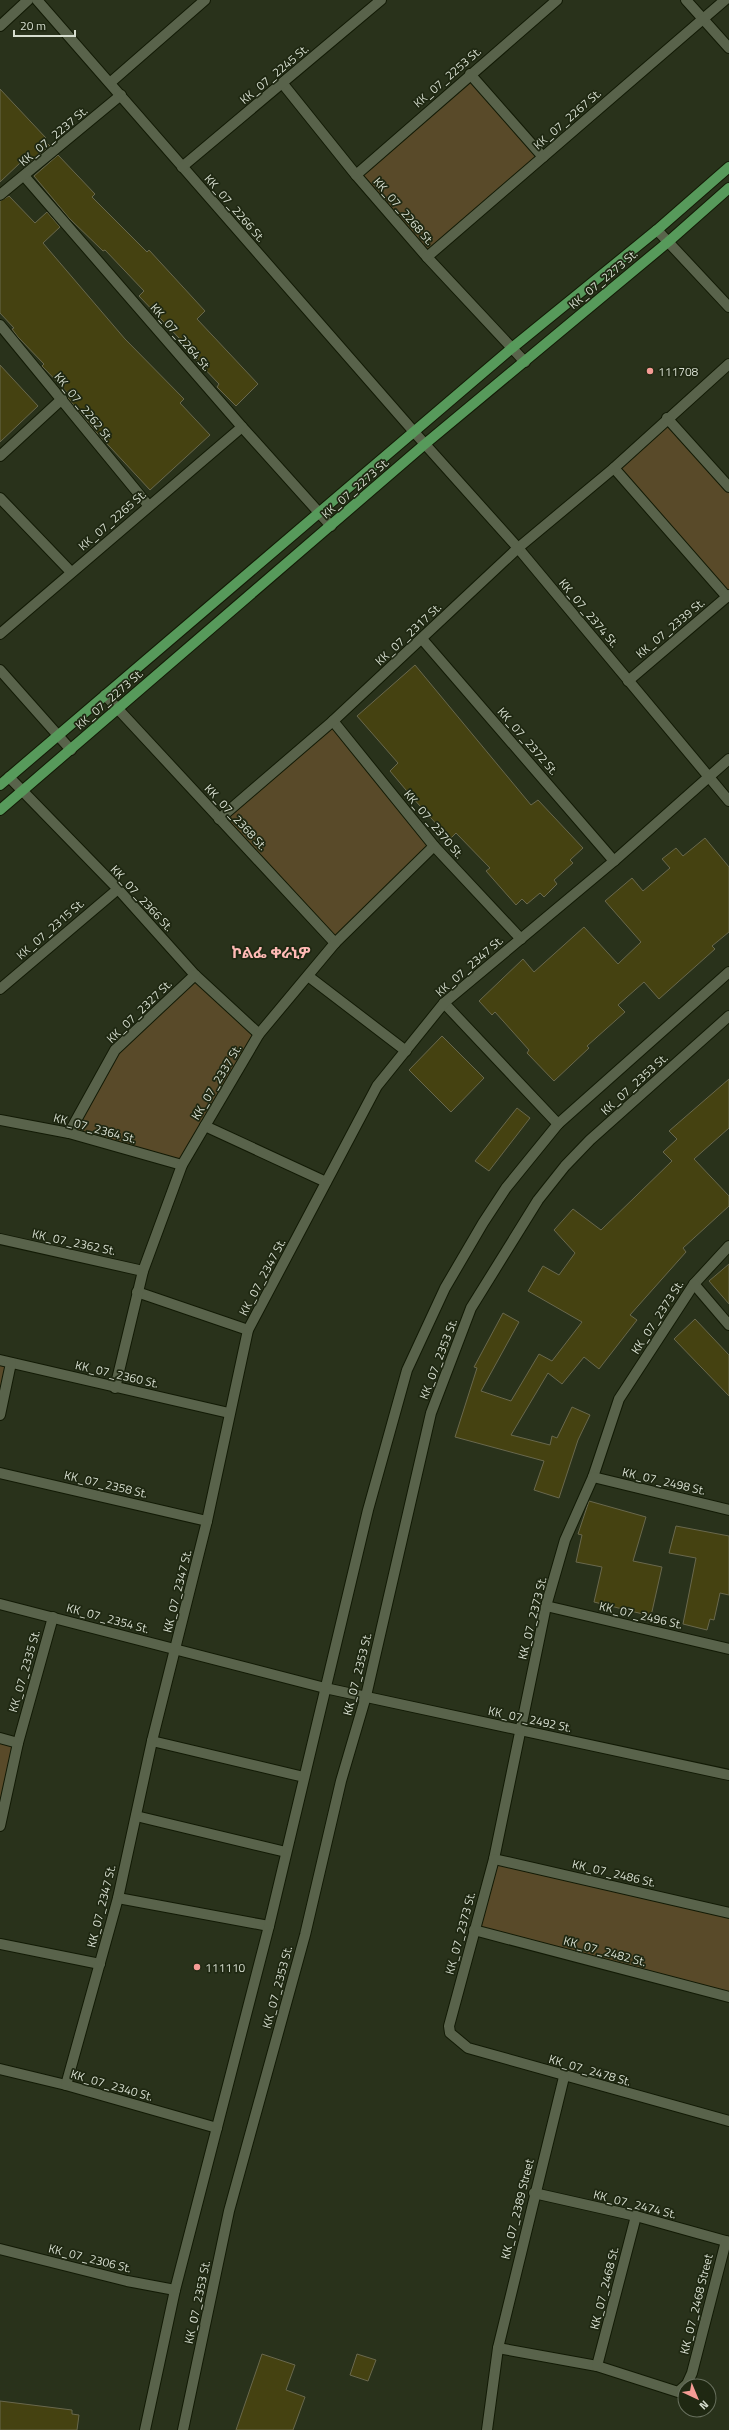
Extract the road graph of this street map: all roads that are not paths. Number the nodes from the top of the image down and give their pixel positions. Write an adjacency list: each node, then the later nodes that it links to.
1 (28, 0): 9 (street)
2 (37, 0): 12 (street, KK_07_2266 St.)
3 (205, 0): 12 (street)
4 (381, 0): 13 (street, KK_07_2245 St.)
5 (557, 0): 11 (street, KK_07_2253 St.)
6 (686, 0): 8 (street)
7 (725, 0): 8 (street, KK_07_2267 St.)
8 (703, 18): 10 (street); 15 (street, KK_07_2267 St.)
9 (0, 26)
10 (729, 48)
11 (470, 74): 15 (street); 18 (street, KK_07_2253 St.)
12 (111, 82): 14 (street, KK_07_2266 St.)
13 (283, 84): 16 (street, KK_07_2245 St.); 18 (street, KK_07_2268 St.)
14 (121, 96): 16 (street, KK_07_2266 St.); 19 (street, KK_07_2237 St.)
15 (543, 157): 24 (street, KK_07_2267 St.)
16 (182, 167): 33 (street, KK_07_2266 St.)
17 (729, 167): 22 (main road, KK_07_2273 St.)
18 (356, 176): 24 (street, KK_07_2268 St.)
19 (25, 177): 21 (street, KK_07_2237 St.); 32 (street, KK_07_2264 St.)
20 (729, 188): 23 (main road, KK_07_2273 St.)
21 (0, 195)
22 (657, 230): 23 (street); 27 (main road, KK_07_2273 St.)
23 (668, 242): 25 (street); 28 (main road, KK_07_2273 St.)
24 (427, 257): 27 (street, KK_07_2268 St.)
25 (729, 307)
26 (0, 325): 30 (street, KK_07_2262 St.)
27 (512, 348): 28 (street, KK_07_2268 St.); 33 (main road, KK_07_2273 St.)
28 (525, 362): 34 (main road, KK_07_2273 St.)
29 (729, 364): 31 (street, KK_07_2317 St.)
30 (62, 400): 35 (street); 39 (street, KK_07_2262 St.)
31 (667, 418): 36 (street, KK_07_2317 St.); 37 (street)
32 (242, 427): 39 (street, KK_07_2265 St.); 40 (street, KK_07_2264 St.)
33 (415, 433): 34 (street, KK_07_2266 St.); 40 (main road, KK_07_2273 St.)
34 (425, 444): 41 (main road, KK_07_2273 St.); 42 (street, KK_07_2374 St.)
35 (0, 456)
36 (614, 468): 42 (street, KK_07_2317 St.); 44 (street)
37 (729, 487)
38 (0, 498): 43 (street)
39 (148, 505): 43 (street, KK_07_2265 St.)
40 (320, 512): 41 (street, KK_07_2264 St.); 49 (main road, KK_07_2273 St.)
41 (332, 526): 50 (main road, KK_07_2273 St.)
42 (518, 548): 46 (street, KK_07_2317 St.); 48 (street, KK_07_2374 St.)
43 (71, 572): 45 (street, KK_07_2265 St.)
44 (728, 596): 48 (street, KK_07_2339 St.)
45 (0, 634)
46 (422, 639): 51 (street, KK_07_2317 St.); 63 (street, KK_07_2372 St.)
47 (0, 670): 52 (street)
48 (628, 681): 56 (street, KK_07_2374 St.)
49 (105, 695): 50 (street, KK_07_2368 St.); 52 (main road, KK_07_2273 St.)
50 (117, 708): 53 (main road, KK_07_2273 St.); 61 (street, KK_07_2368 St.)
51 (333, 721): 61 (street, KK_07_2317 St.); 62 (street, KK_07_2370 St.)
52 (57, 734): 53 (street); 55 (main road, KK_07_2273 St.)
53 (71, 750): 58 (main road, KK_07_2273 St.)
54 (729, 759): 56 (street, KK_07_2347 St.)
55 (9, 777): 57 (main road, KK_07_2273 St.); 58 (street, KK_07_2366 St.)
56 (708, 777): 59 (street, KK_07_2374 St.); 63 (street, KK_07_2347 St.)
57 (0, 785)
58 (22, 792): 60 (main road, KK_07_2273 St.); 64 (street, KK_07_2366 St.)
59 (729, 801)
60 (0, 810)
61 (220, 819): 66 (street, KK_07_2368 St.)
62 (434, 846): 65 (street, KK_07_2370 St.); 66 (street, KK_07_2337 St.)
63 (614, 861): 65 (street, KK_07_2347 St.)
64 (118, 889): 68 (street, KK_07_2366 St.); 70 (street, KK_07_2315 St.)
65 (521, 939): 71 (street, KK_07_2347 St.)
66 (335, 943): 69 (street, KK_07_2337 St.)
67 (729, 972): 76 (street, KK_07_2353 St.)
68 (195, 975): 73 (street, KK_07_2366 St.); 78 (street, KK_07_2327 St.)
69 (308, 976): 73 (street, KK_07_2337 St.); 74 (street)
70 (0, 989)
71 (444, 1004): 74 (street, KK_07_2347 St.); 76 (street)
72 (729, 1016): 103 (street, KK_07_2353 St.)
73 (259, 1034): 77 (street, KK_07_2337 St.)
74 (406, 1051): 80 (street, KK_07_2347 St.)
75 (0, 1120): 78 (street, KK_07_2364 St.)
76 (558, 1124): 102 (street, KK_07_2353 St.)
77 (205, 1126): 79 (street, KK_07_2337 St.); 80 (street)
78 (70, 1132): 79 (street, KK_07_2364 St.)
79 (182, 1165): 83 (street, KK_07_2337 St.)
80 (326, 1182): 87 (street, KK_07_2347 St.)
81 (0, 1239): 83 (street, KK_07_2362 St.)
82 (729, 1246): 84 (street, KK_07_2373 St.)
83 (143, 1271): 85 (street, KK_07_2337 St.)
84 (694, 1284): 86 (street); 94 (street, KK_07_2373 St.)
85 (137, 1292): 87 (street); 90 (street, KK_07_2337 St.)
86 (729, 1325)
87 (248, 1330): 91 (street, KK_07_2347 St.)
88 (0, 1360): 89 (street, KK_07_2360 St.)
89 (11, 1363): 90 (street, KK_07_2360 St.); 92 (street)
90 (115, 1388): 91 (street, KK_07_2360 St.)
91 (229, 1412): 96 (street, KK_07_2347 St.)
92 (0, 1415)
93 (0, 1473): 96 (street, KK_07_2358 St.)
94 (593, 1477): 95 (street, KK_07_2498 St.); 98 (street, KK_07_2373 St.)
95 (729, 1510)
96 (207, 1521): 101 (street, KK_07_2347 St.)
97 (0, 1604): 99 (street, KK_07_2354 St.)
98 (546, 1606): 100 (street, KK_07_2496 St.); 104 (street, KK_07_2373 St.)
99 (53, 1617): 101 (street, KK_07_2354 St.); 107 (street, KK_07_2335 St.)
100 (729, 1649)
101 (176, 1650): 102 (street, KK_07_2354 St.); 106 (street, KK_07_2347 St.)
102 (325, 1688): 103 (street, KK_07_2492 St.); 109 (street, KK_07_2353 St.)
103 (366, 1696): 104 (street, KK_07_2492 St.); 135 (street, KK_07_2353 St.)
104 (519, 1730): 108 (street, KK_07_2492 St.); 113 (street, KK_07_2373 St.)
105 (0, 1738): 107 (street)
106 (152, 1741): 109 (street); 110 (street, KK_07_2347 St.)
107 (18, 1743): 111 (street, KK_07_2335 St.)
108 (729, 1775)
109 (304, 1777): 112 (street, KK_07_2353 St.)
110 (136, 1816): 112 (street); 114 (street, KK_07_2347 St.)
111 (1, 1820)
112 (286, 1852): 116 (street, KK_07_2353 St.)
113 (494, 1859): 115 (street, KK_07_2486 St.); 117 (street, KK_07_2373 St.)
114 (118, 1898): 116 (street); 119 (street, KK_07_2347 St.)
115 (729, 1913)
116 (269, 1926): 126 (street, KK_07_2353 St.)
117 (474, 1930): 120 (street, KK_07_2482 St.); 121 (street, KK_07_2373 St.)
118 (0, 1944): 119 (street)
119 (100, 1964): 124 (street, KK_07_2347 St.)
120 (729, 1997)
121 (450, 2033): 123 (street, KK_07_2478 St.)
122 (0, 2069): 124 (street, KK_07_2340 St.)
123 (564, 2076): 125 (street, KK_07_2478 St.); 127 (street, KK_07_2389 Street)
124 (66, 2085): 126 (street, KK_07_2340 St.)
125 (729, 2121)
126 (217, 2128): 131 (street, KK_07_2353 St.)
127 (534, 2193): 128 (street, KK_07_2474 St.); 132 (street, KK_07_2389 Street)
128 (636, 2216): 129 (street, KK_07_2474 St.); 133 (street, KK_07_2468 St.)
129 (727, 2242): 133 (street, KK_07_2468 Street)
130 (0, 2248): 131 (street, KK_07_2306 St.)
131 (175, 2290): 134 (street, KK_07_2353 St.)
132 (498, 2348): 133 (street); 136 (street, KK_07_2389 Street)
133 (597, 2366)
134 (145, 2430)
135 (183, 2430)
136 (487, 2430)

